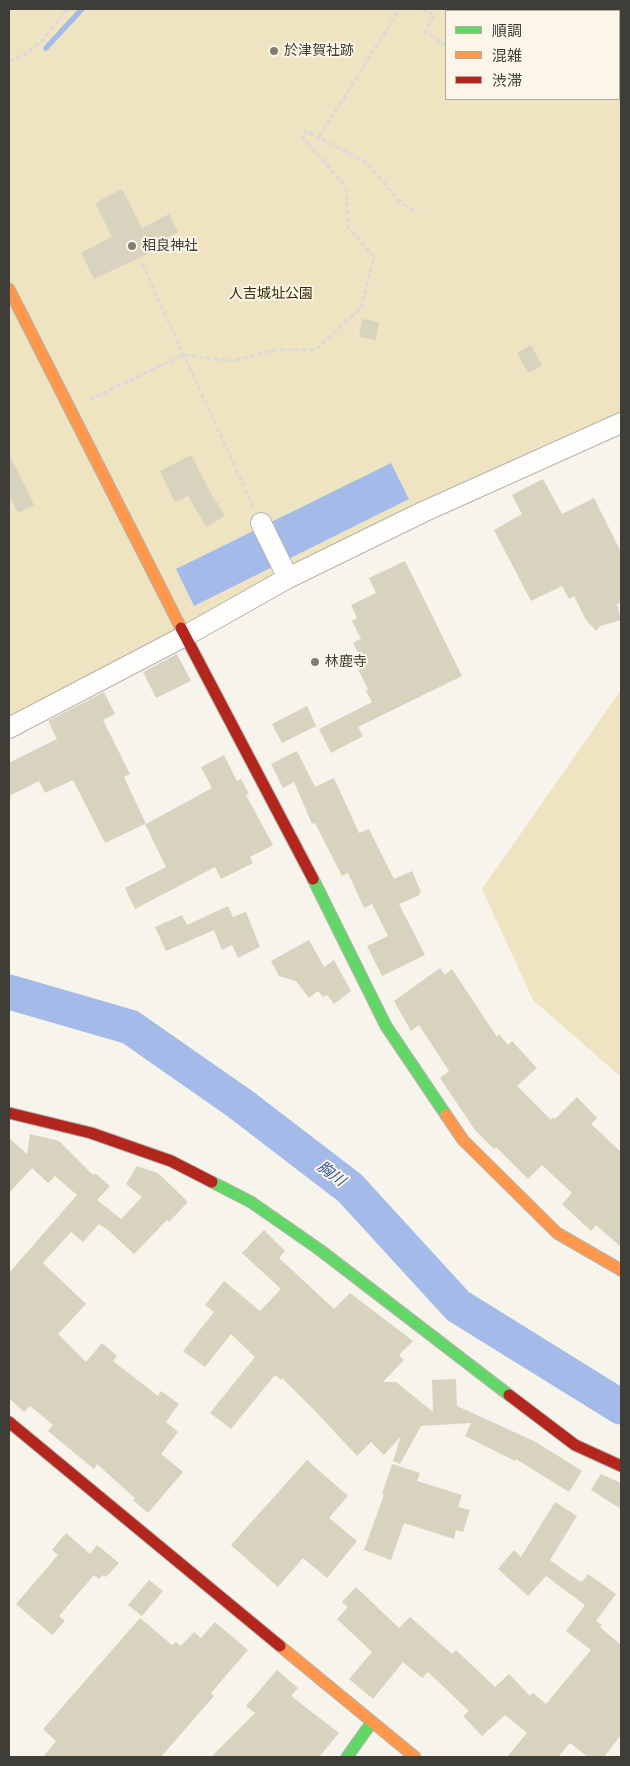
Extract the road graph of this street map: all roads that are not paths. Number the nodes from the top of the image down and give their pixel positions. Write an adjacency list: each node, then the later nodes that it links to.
1 (9, 289): 5 (street)
2 (621, 422): 4 (street)
3 (260, 523): 4 (street)
4 (284, 572): 5 (street)
5 (185, 636): 6 (street); 8 (street)
6 (9, 728)
7 (9, 1113): 10 (street)
8 (621, 1270)
9 (9, 1422): 11 (street)
10 (621, 1466)
11 (372, 1722): 12 (street); 13 (street)
12 (347, 1757)
13 (414, 1757)

